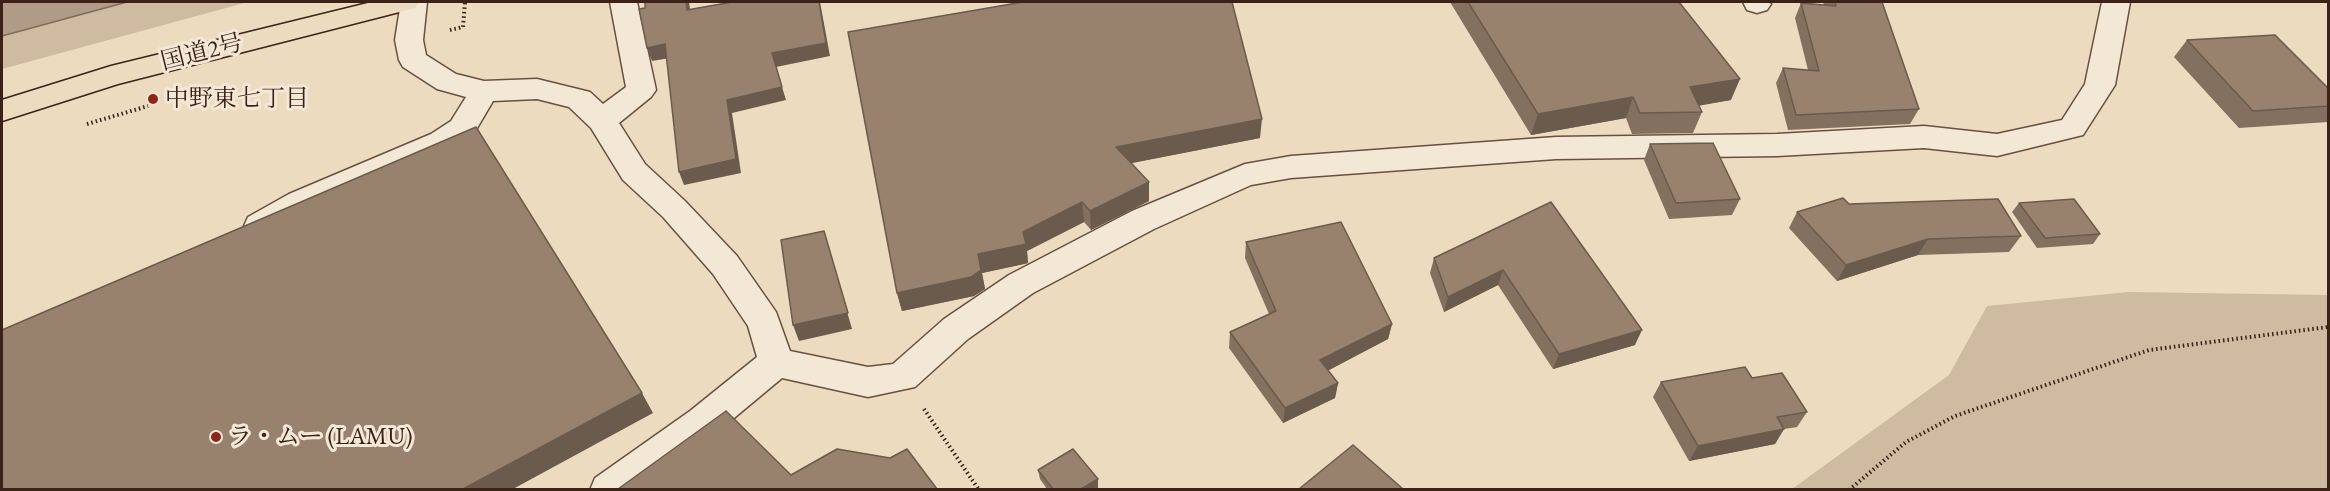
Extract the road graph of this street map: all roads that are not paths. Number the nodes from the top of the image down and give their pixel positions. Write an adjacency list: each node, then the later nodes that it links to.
1 (405, 2): 6 (highway, 国道2号)
2 (414, 2): 5 (street)
3 (624, 2): 7 (street)
4 (2116, 2): 9 (street)
5 (484, 91): 7 (street); 8 (street)
6 (2, 111)
7 (602, 121): 9 (street)
8 (234, 242)
9 (776, 362): 10 (street)
10 (609, 489)

